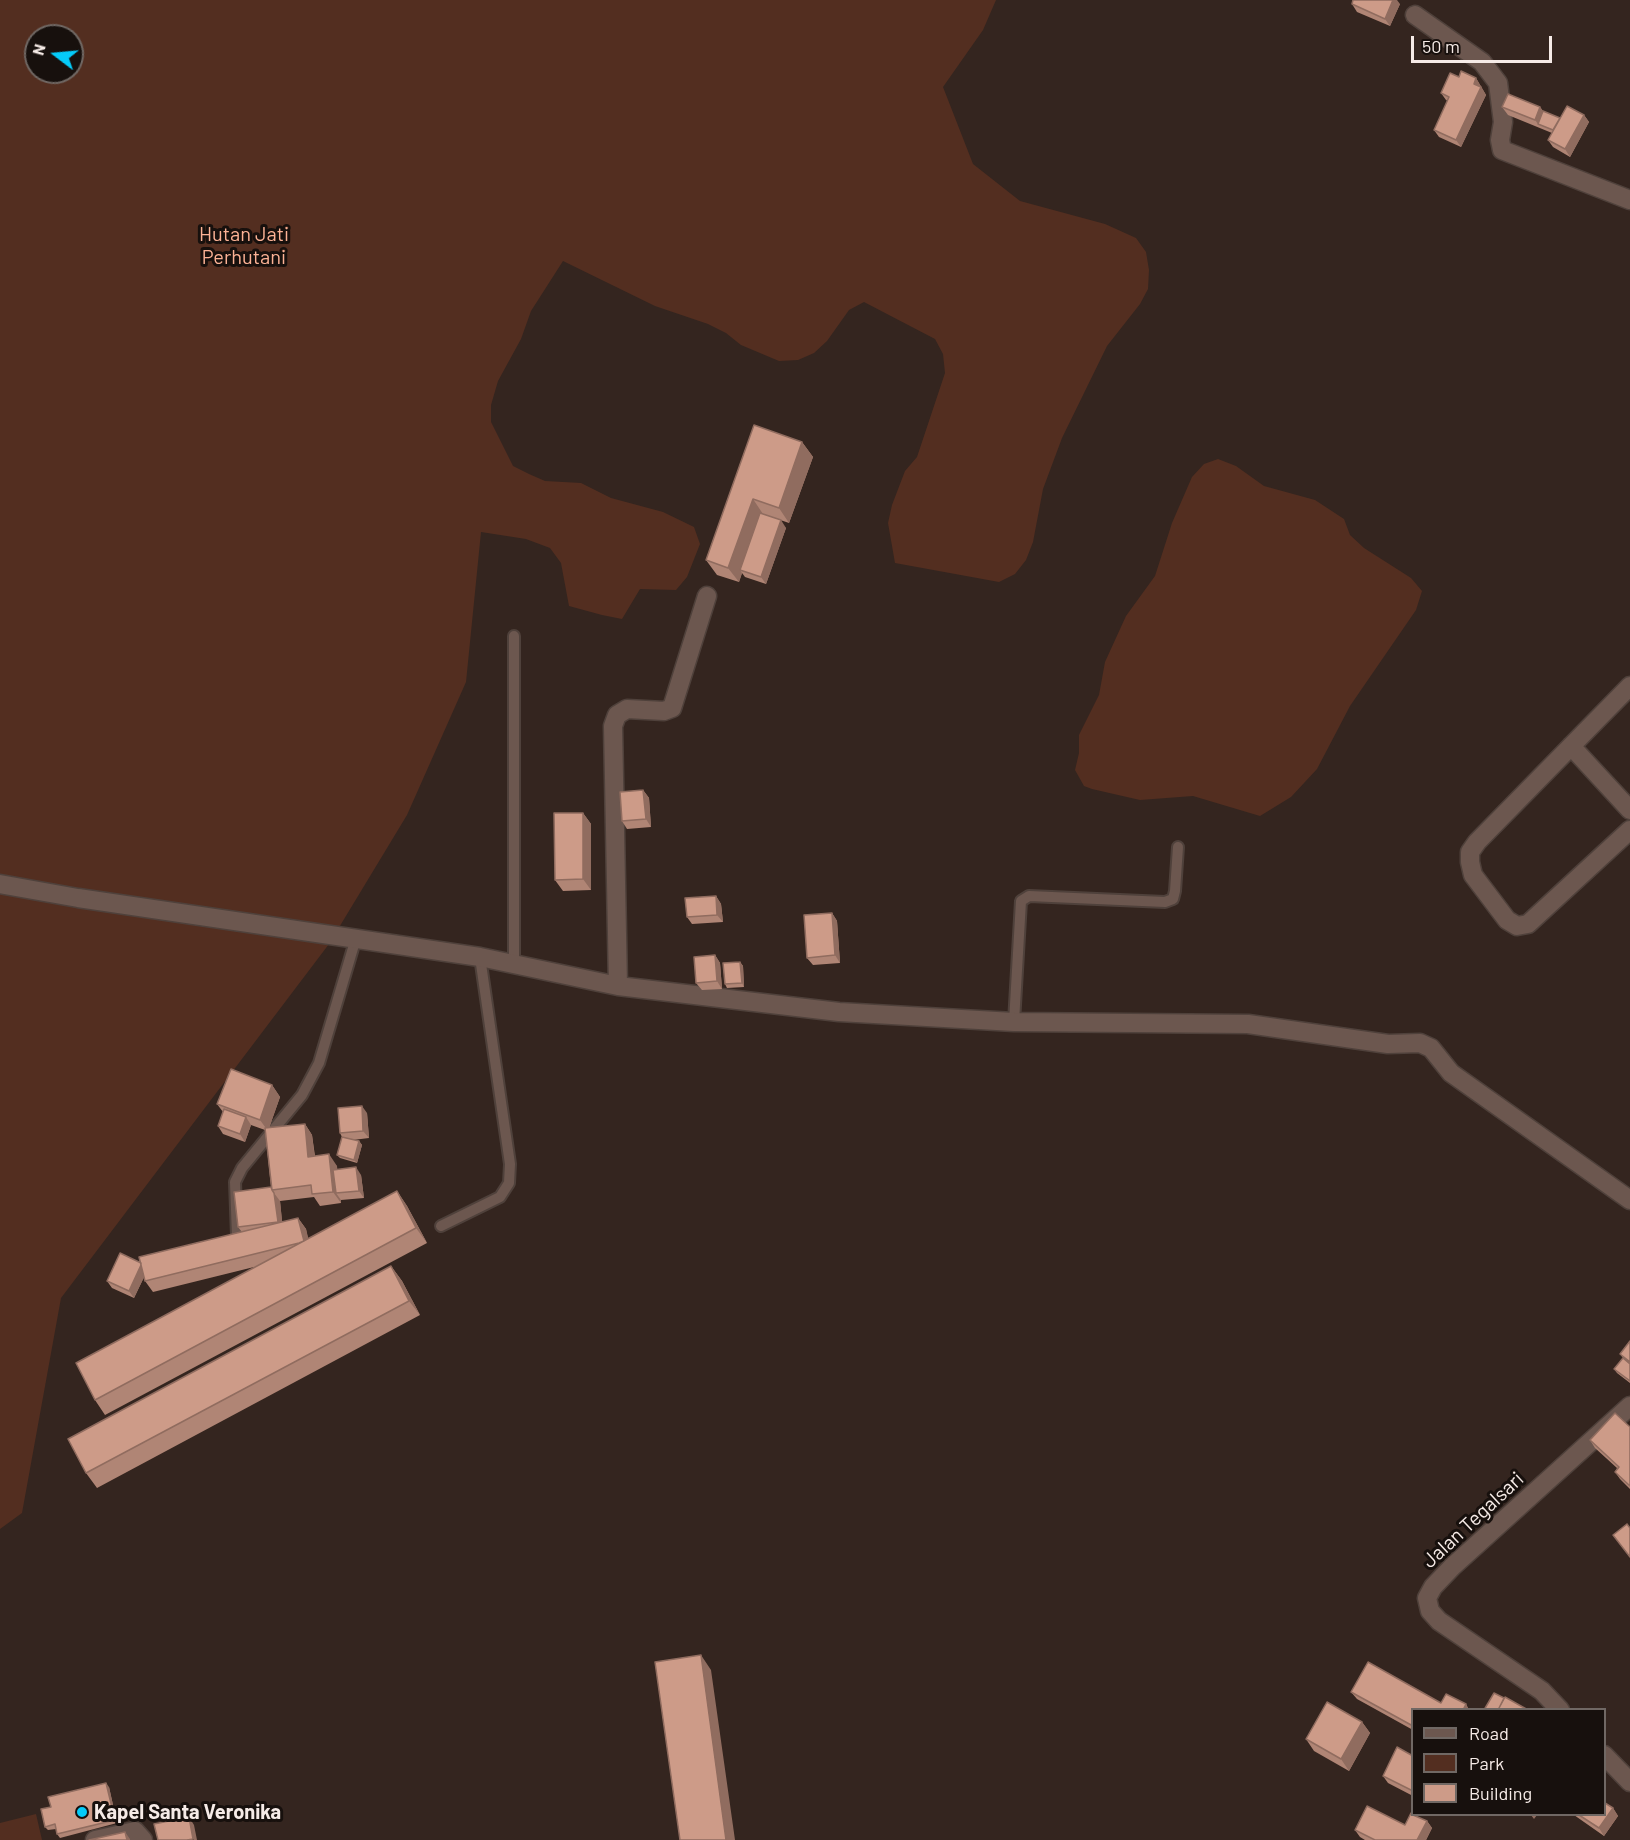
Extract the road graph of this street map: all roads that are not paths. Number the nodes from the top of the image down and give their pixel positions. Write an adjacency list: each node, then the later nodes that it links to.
1 (1415, 15): 2 (street)
2 (1630, 200)
3 (707, 596): 14 (street)
4 (514, 636): 13 (lane)
5 (1630, 686): 6 (street)
6 (1571, 746): 7 (street); 8 (street)
7 (1630, 810)
8 (1630, 831)
9 (1178, 847): 15 (lane)
10 (0, 884): 11 (street)
11 (357, 939): 12 (street); 18 (lane)
12 (480, 957): 13 (street); 17 (lane)
13 (514, 963): 14 (street)
14 (618, 986): 15 (street)
15 (1014, 1022): 16 (street)
16 (1630, 1200)
17 (441, 1226)
18 (237, 1236)
19 (1627, 1415): 20 (street, Jalan Tegalsari)
20 (1558, 1708)
21 (1606, 1756): 22 (street)
22 (1630, 1782)
23 (142, 1839): 24 (street)
24 (95, 1840)

